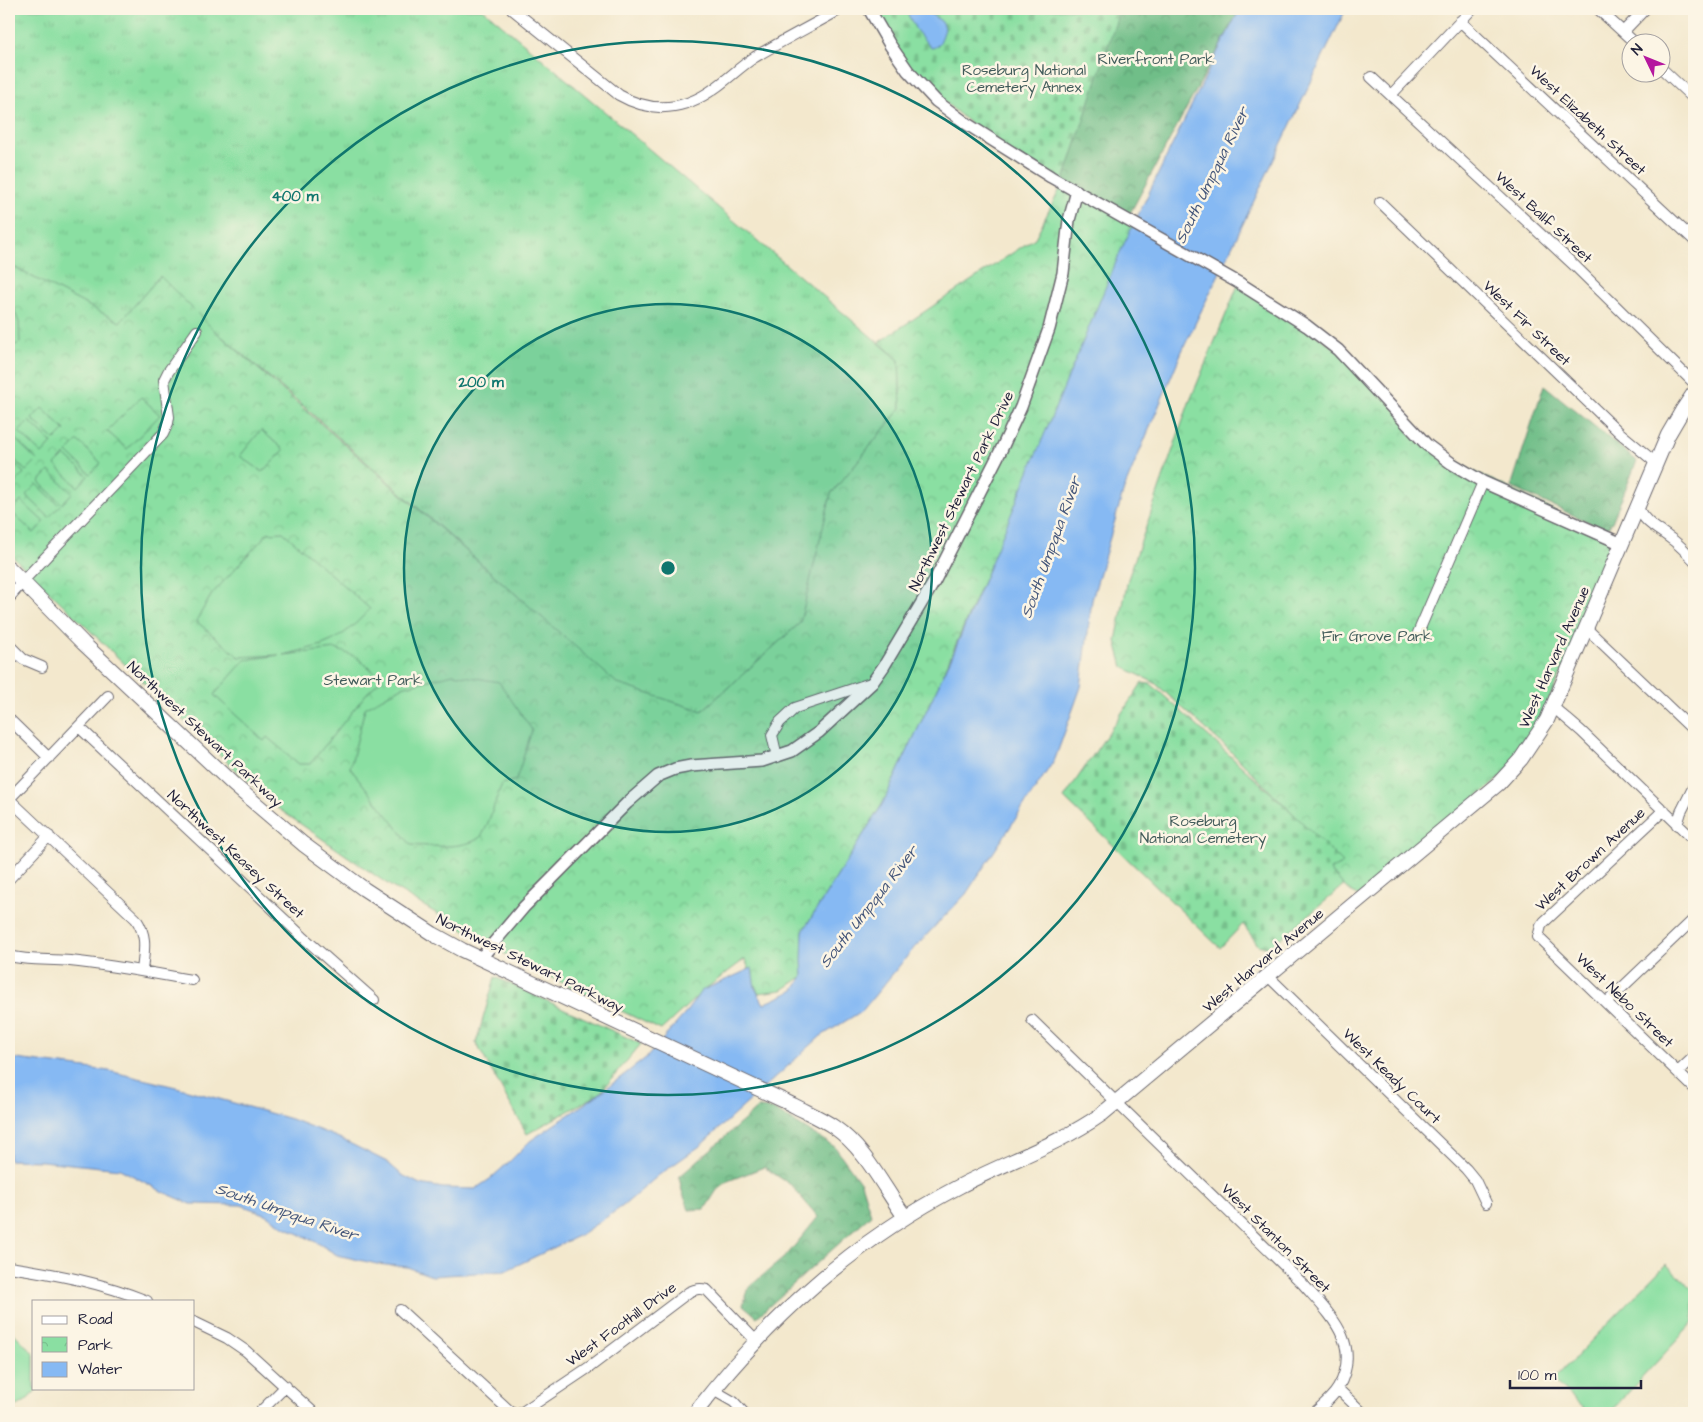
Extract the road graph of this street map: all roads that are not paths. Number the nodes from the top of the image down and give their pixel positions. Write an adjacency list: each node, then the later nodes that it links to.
1 (512, 9): 2 (street)
2 (841, 9)
3 (869, 9): 13 (street)
4 (1472, 9): 7 (street)
5 (1598, 9): 8 (street)
6 (1645, 9): 8 (street)
7 (1460, 21): 11 (street); 15 (street, West Elizabeth Street)
8 (1623, 32)
9 (1670, 76): 12 (street)
10 (1370, 77): 11 (street, West Ballf Street)
11 (1390, 95): 17 (street, West Ballf Street)
12 (1694, 99)
13 (1077, 191): 20 (street); 31 (street, Northwest Stewart Park Drive)
14 (1380, 202): 19 (street, West Fir Street)
15 (1694, 240)
16 (197, 330): 25 (street)
17 (1694, 383)
18 (1694, 393): 19 (main road, West Harvard Avenue)
19 (1656, 463): 21 (main road, West Harvard Avenue)
20 (1483, 482): 22 (street); 28 (street)
21 (1638, 508): 22 (main road, West Harvard Avenue); 23 (street)
22 (1622, 544): 27 (main road, West Harvard Avenue)
23 (1694, 560)
24 (9, 568): 25 (main road, Northwest Stewart Parkway)
25 (22, 582): 26 (street); 49 (main road, Northwest Stewart Parkway)
26 (9, 597)
27 (1586, 628): 33 (main road, West Harvard Avenue); 36 (street)
28 (1418, 633)
29 (9, 645): 30 (street)
30 (42, 667)
31 (872, 683): 37 (street, Northwest Stewart Park Drive); 37 (street)
32 (108, 696): 35 (street)
33 (1553, 708): 41 (street); 51 (main road, West Harvard Avenue)
34 (9, 719): 38 (street)
35 (79, 727): 38 (street); 53 (street, Northwest Keasey Street)
36 (1694, 731)
37 (777, 757): 49 (street, Northwest Stewart Park Drive)
38 (49, 758): 40 (street)
39 (1694, 786): 42 (street)
40 (9, 799): 43 (street)
41 (1664, 810): 42 (street); 47 (street, West Brown Avenue)
42 (1677, 825): 44 (street)
43 (49, 836): 45 (street); 50 (street)
44 (1694, 840)
45 (9, 879)
46 (1694, 918): 54 (street)
47 (1539, 931): 54 (street, West Nebo Street)
48 (9, 956): 50 (street)
49 (480, 959): 61 (main road, Northwest Stewart Parkway)
50 (142, 971): 52 (street)
51 (1268, 976): 59 (main road, West Harvard Avenue); 60 (street, West Keady Court)
52 (192, 980)
53 (374, 1000)
54 (1606, 1002): 57 (street, West Nebo Street)
55 (1032, 1020): 59 (street, West Stanton Street)
56 (1694, 1057): 57 (street)
57 (1678, 1072): 58 (street, West Nebo Street)
58 (1694, 1088)
59 (1117, 1102): 61 (main road, West Harvard Avenue); 68 (street, West Stanton Street)
60 (1486, 1204)
61 (905, 1218): 66 (main road, West Harvard Avenue)
62 (9, 1267): 63 (street)
63 (144, 1300)
64 (400, 1310): 72 (street)
65 (195, 1322): 67 (street)
66 (756, 1341): 69 (main road, West Harvard Avenue); 73 (street, West Foothill Drive)
67 (286, 1386): 70 (street); 71 (street)
68 (1338, 1389): 76 (street); 77 (street)
69 (713, 1390): 74 (main road, West Harvard Avenue); 75 (street)
70 (259, 1413)
71 (314, 1413)
72 (512, 1413)
73 (521, 1413)
74 (696, 1413)
75 (744, 1413)
76 (1314, 1413)
77 (1363, 1413)

